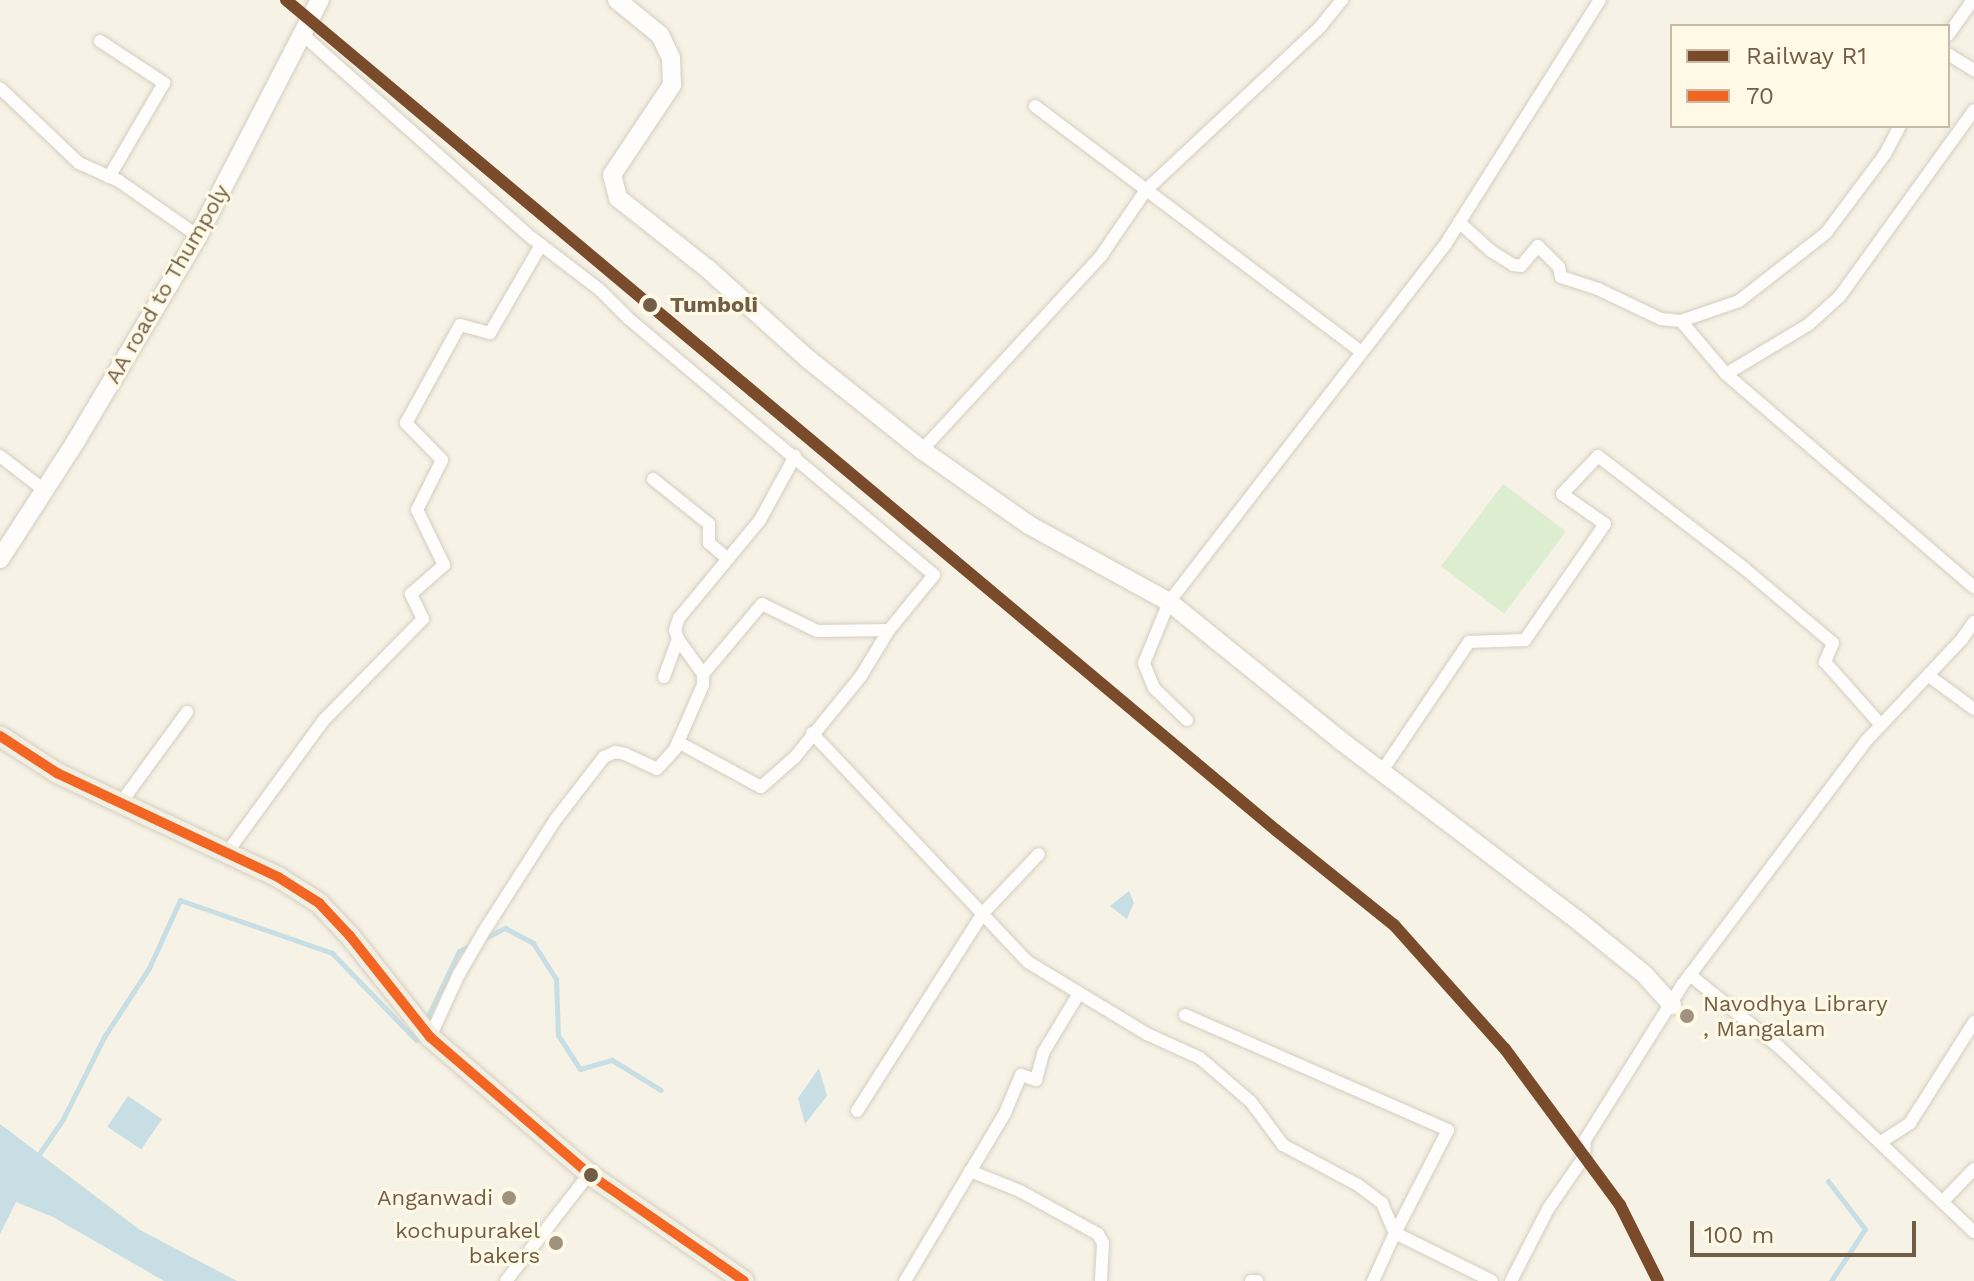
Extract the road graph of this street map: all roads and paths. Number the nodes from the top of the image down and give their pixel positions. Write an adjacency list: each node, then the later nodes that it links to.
1 (320, 0): 7 (street, AA road to Thumpoly)
2 (617, 0): 23 (street)
3 (1342, 0): 16 (street)
4 (1600, 0): 17 (street)
5 (1973, 0): 6 (street)
6 (1950, 32)
7 (303, 35): 18 (street, AA road to Thumpoly); 19 (street)
8 (100, 41): 15 (street)
9 (1950, 55): 10 (street)
10 (1974, 70)
11 (0, 88): 15 (street)
12 (1035, 106): 16 (street)
13 (1974, 110): 22 (street)
14 (1899, 128): 20 (street)
15 (109, 177): 18 (street)
16 (1146, 190): 21 (street); 23 (street)
17 (1459, 222): 20 (street); 21 (street)
18 (198, 236): 27 (street, AA road to Thumpoly)
19 (541, 245): 25 (street); 47 (street)
20 (1681, 321): 22 (street)
21 (1362, 352): 31 (street)
22 (1726, 374): 30 (street)
23 (922, 450): 31 (street)
24 (0, 456): 27 (street)
25 (795, 456): 29 (street); 33 (street)
26 (653, 479): 29 (street)
27 (44, 490): 28 (street, AA road to Thumpoly)
28 (0, 559)
29 (728, 559): 34 (street)
30 (1974, 587)
31 (1169, 602): 40 (street); 45 (street)
32 (1974, 622): 36 (street)
33 (889, 630): 35 (street); 42 (street)
34 (678, 639): 35 (street); 37 (street)
35 (703, 674): 44 (street)
36 (1929, 676): 38 (street); 41 (street)
37 (664, 677)
38 (1974, 709)
39 (187, 712): 46 (street)
40 (1187, 720)
41 (1881, 725): 45 (street); 50 (street)
42 (812, 733): 44 (street); 49 (street)
43 (0, 736): 46 (main road)
44 (678, 742): 55 (street)
45 (1382, 771): 52 (street)
46 (120, 804): 47 (main road)
47 (226, 854): 55 (main road)
48 (1039, 854): 49 (street)
49 (983, 913): 51 (street); 56 (street)
50 (1690, 975): 52 (street); 57 (street)
51 (1078, 995): 59 (street); 63 (street)
52 (1672, 1005): 72 (street)
53 (1185, 1015): 63 (street)
54 (1974, 1022): 57 (street)
55 (430, 1037): 60 (main road)
56 (857, 1111)
57 (1881, 1142): 61 (street)
58 (1974, 1169): 61 (street)
59 (970, 1171): 66 (street); 67 (street)
60 (589, 1174): 64 (street); 65 (main road)
61 (1944, 1200): 62 (street)
62 (1974, 1232)
63 (1395, 1233): 70 (street); 71 (street)
64 (506, 1281)
65 (744, 1281)
66 (905, 1281)
67 (1101, 1281)
68 (1251, 1281): 69 (street)
69 (1257, 1281)
70 (1373, 1281)
71 (1492, 1281)
72 (1511, 1281)

